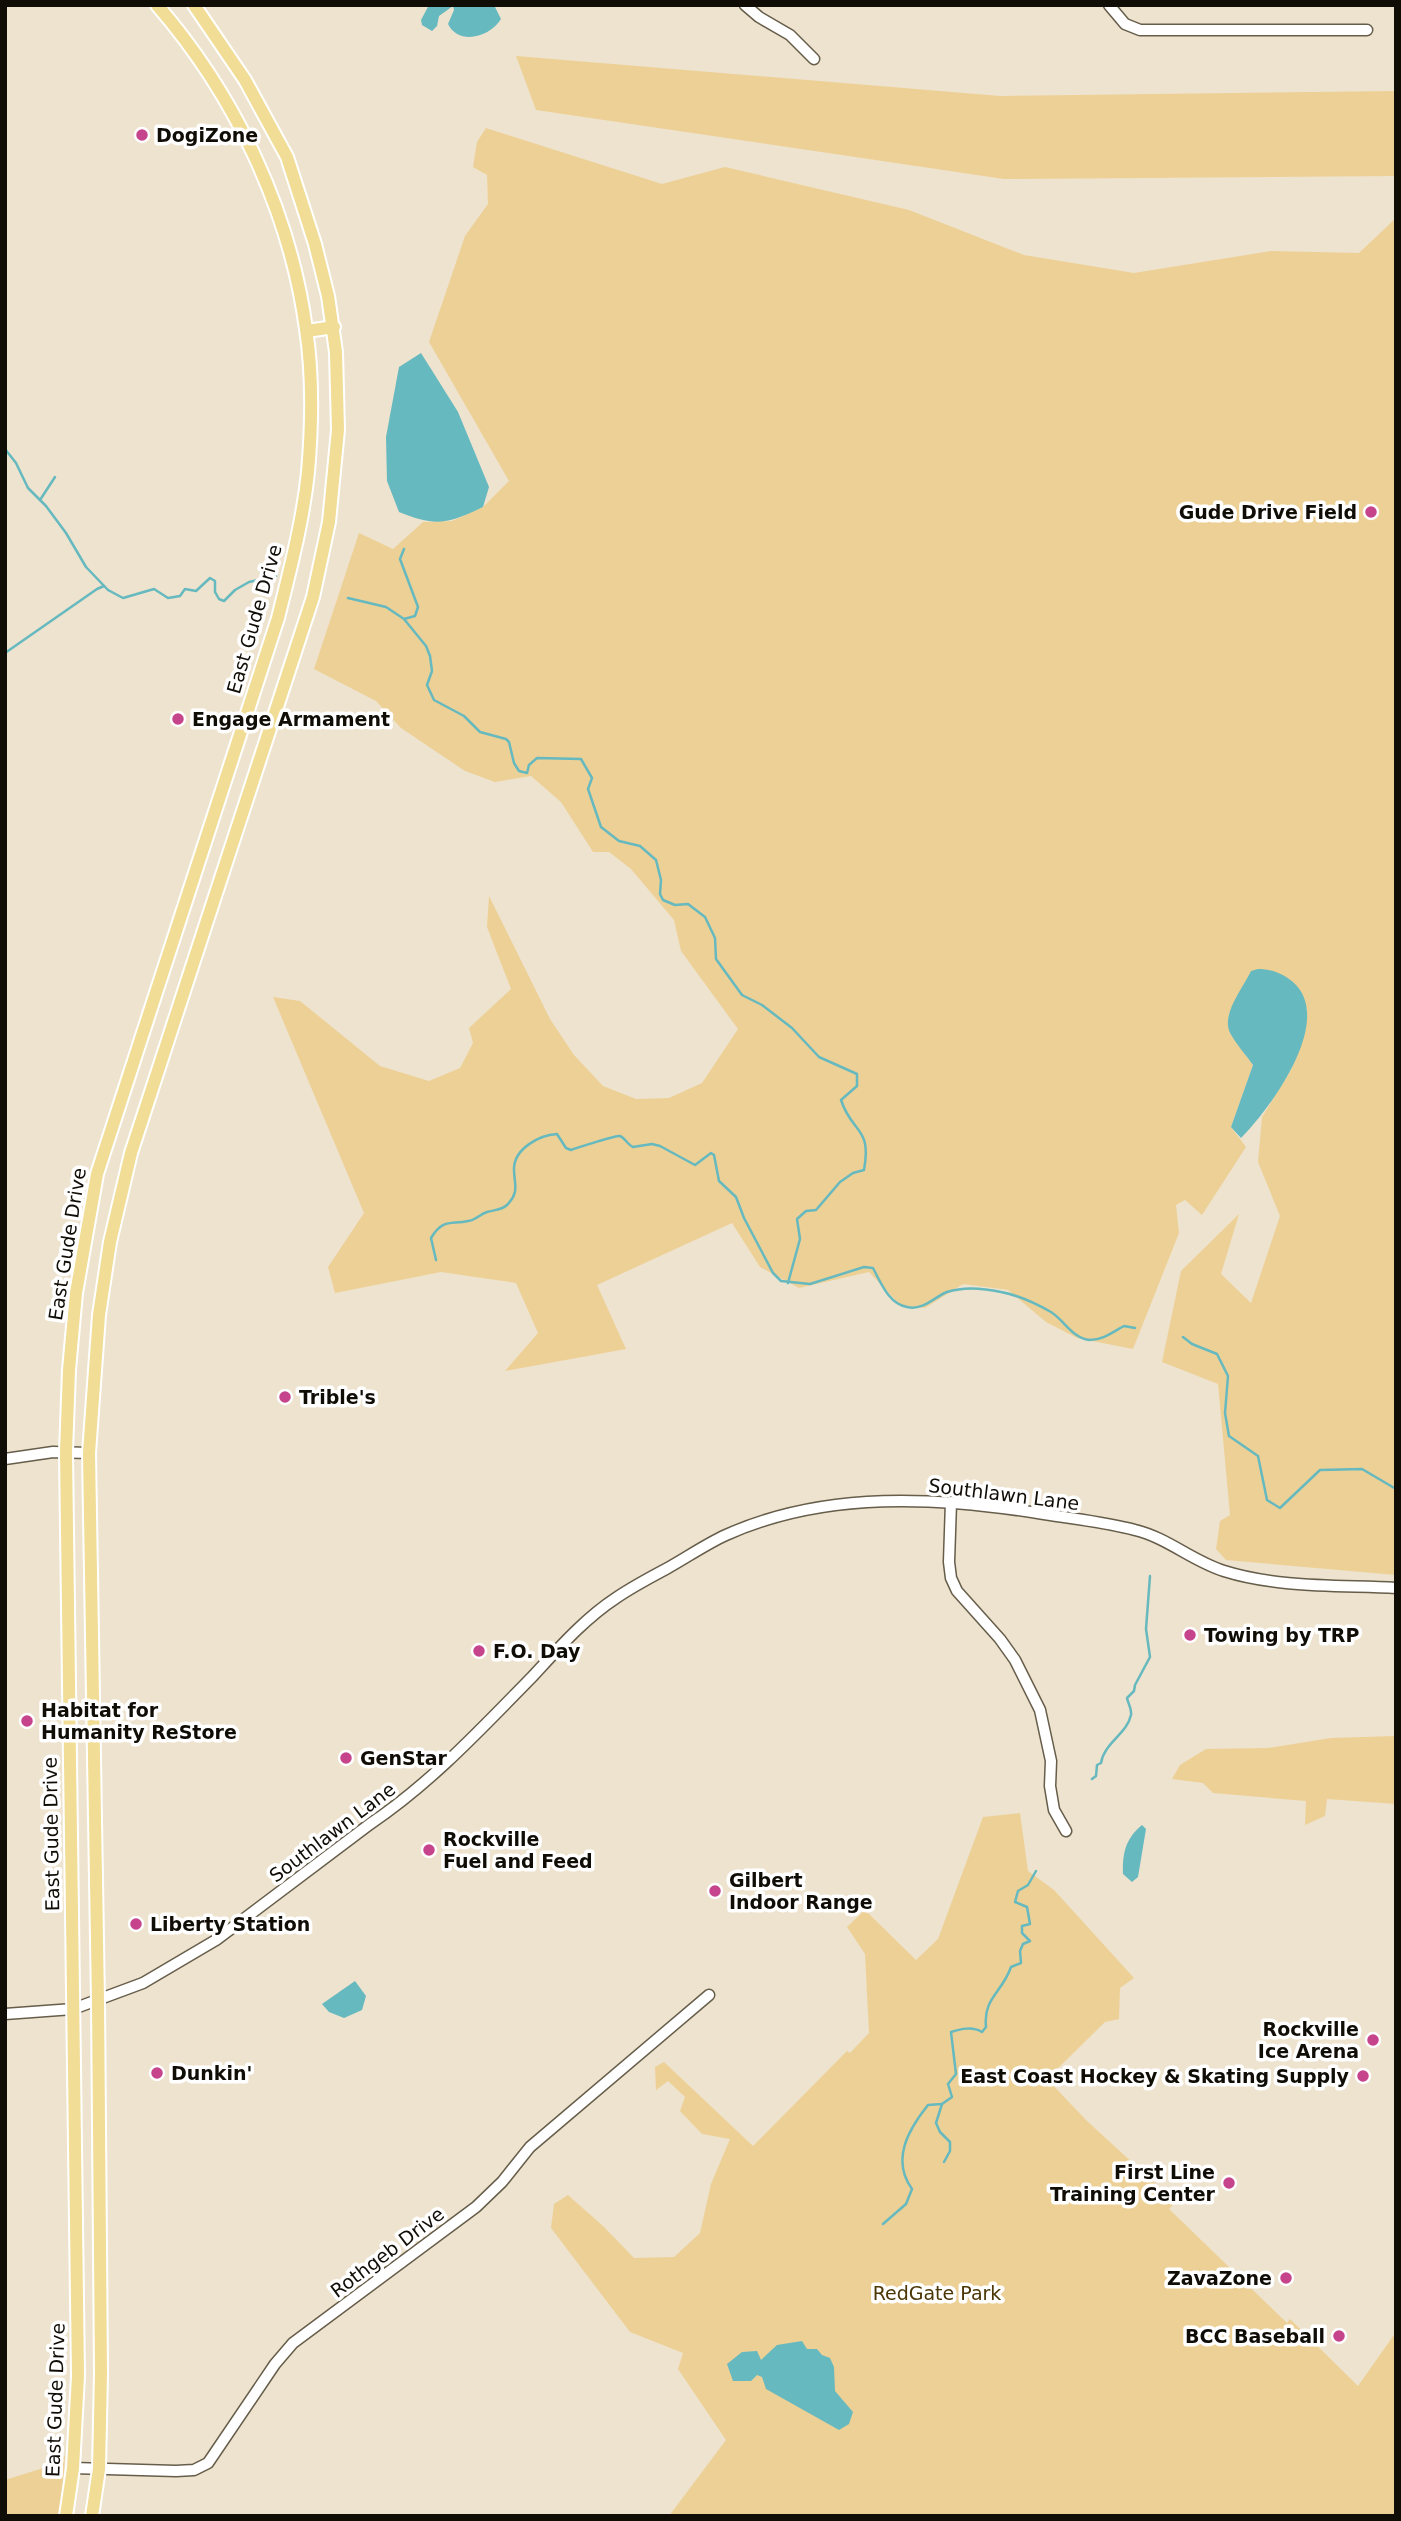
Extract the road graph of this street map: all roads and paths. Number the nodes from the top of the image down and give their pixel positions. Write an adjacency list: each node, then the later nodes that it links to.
1 (157, 5): 8 (main road, East Gude Drive)
2 (194, 5): 7 (main road)
3 (745, 5): 6 (street)
4 (1109, 5): 5 (street)
5 (1367, 30)
6 (814, 59)
7 (334, 327): 8 (main road); 10 (main road)
8 (307, 331): 9 (main road, East Gude Drive)
9 (66, 1452): 10 (street); 11 (street); 17 (main road, East Gude Drive)
10 (89, 1452): 16 (main road)
11 (5, 1459)
12 (951, 1502): 13 (street, Southlawn Lane); 14 (street); 16 (street, Southlawn Lane)
13 (1396, 1588)
14 (1066, 1831)
15 (709, 1995): 20 (street, Rothgeb Drive)
16 (98, 2001): 17 (street, Southlawn Lane); 20 (main road)
17 (73, 2009): 18 (street, Southlawn Lane); 19 (main road, East Gude Drive)
18 (5, 2014)
19 (73, 2468): 20 (street, Rothgeb Drive); 21 (main road, East Gude Drive)
20 (99, 2469): 22 (main road)
21 (66, 2516)
22 (92, 2516)

